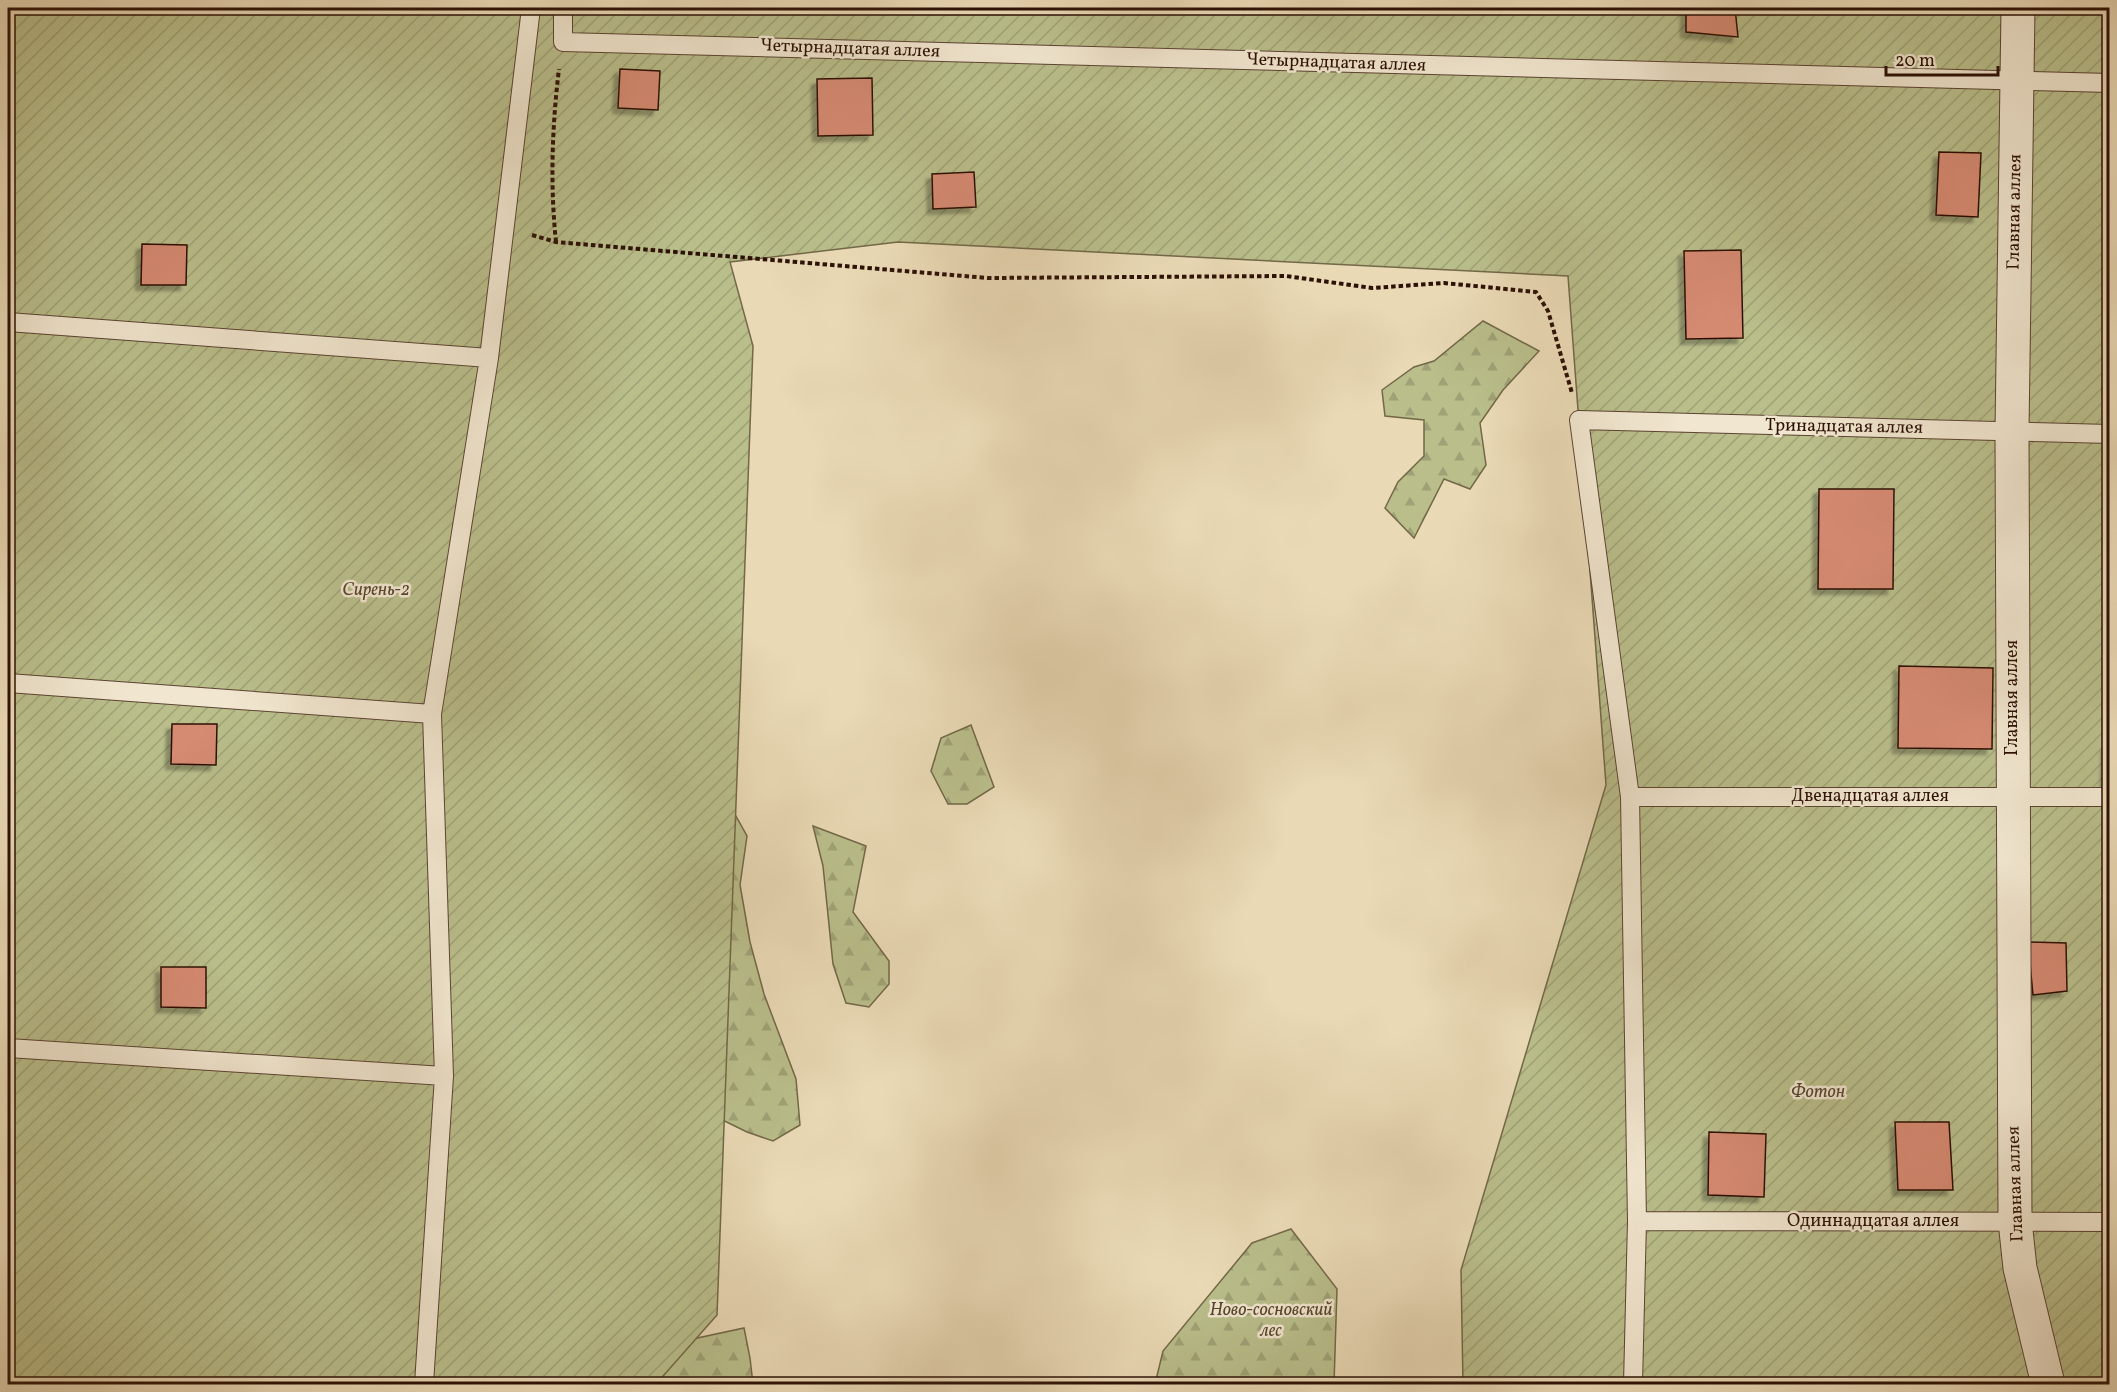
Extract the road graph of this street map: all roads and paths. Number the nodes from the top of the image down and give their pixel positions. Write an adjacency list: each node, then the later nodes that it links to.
1 (531, 8): 8 (lane)
2 (563, 8): 4 (lane)
3 (2018, 8): 5 (street, Главная аллея)
4 (562, 42): 5 (lane, Четырнадцатая аллея); 7 (path)
5 (2016, 81): 6 (lane, Четырнадцатая аллея); 12 (street, Главная аллея)
6 (2109, 83)
7 (556, 243): 8 (path); 11 (path)
8 (502, 251): 10 (lane)
9 (8, 322): 10 (lane)
10 (489, 358): 15 (lane)
11 (1579, 420): 12 (lane, Тринадцатая аллея); 17 (lane)
12 (2012, 431): 13 (lane, Тринадцатая аллея); 16 (street, Главная аллея)
13 (2109, 434)
14 (8, 683): 15 (lane)
15 (432, 714): 20 (lane)
16 (2012, 795): 17 (lane, Двенадцатая аллея); 18 (lane, Двенадцатая аллея); 22 (street, Главная аллея)
17 (1630, 797): 21 (lane)
18 (2109, 797)
19 (8, 1048): 20 (lane)
20 (444, 1076): 24 (lane)
21 (1637, 1221): 22 (lane, Одиннадцатая аллея); 25 (lane)
22 (2014, 1221): 23 (lane, Одиннадцатая аллея); 26 (street, Главная аллея)
23 (2109, 1222)
24 (424, 1384)
25 (1633, 1384)
26 (2048, 1384)

